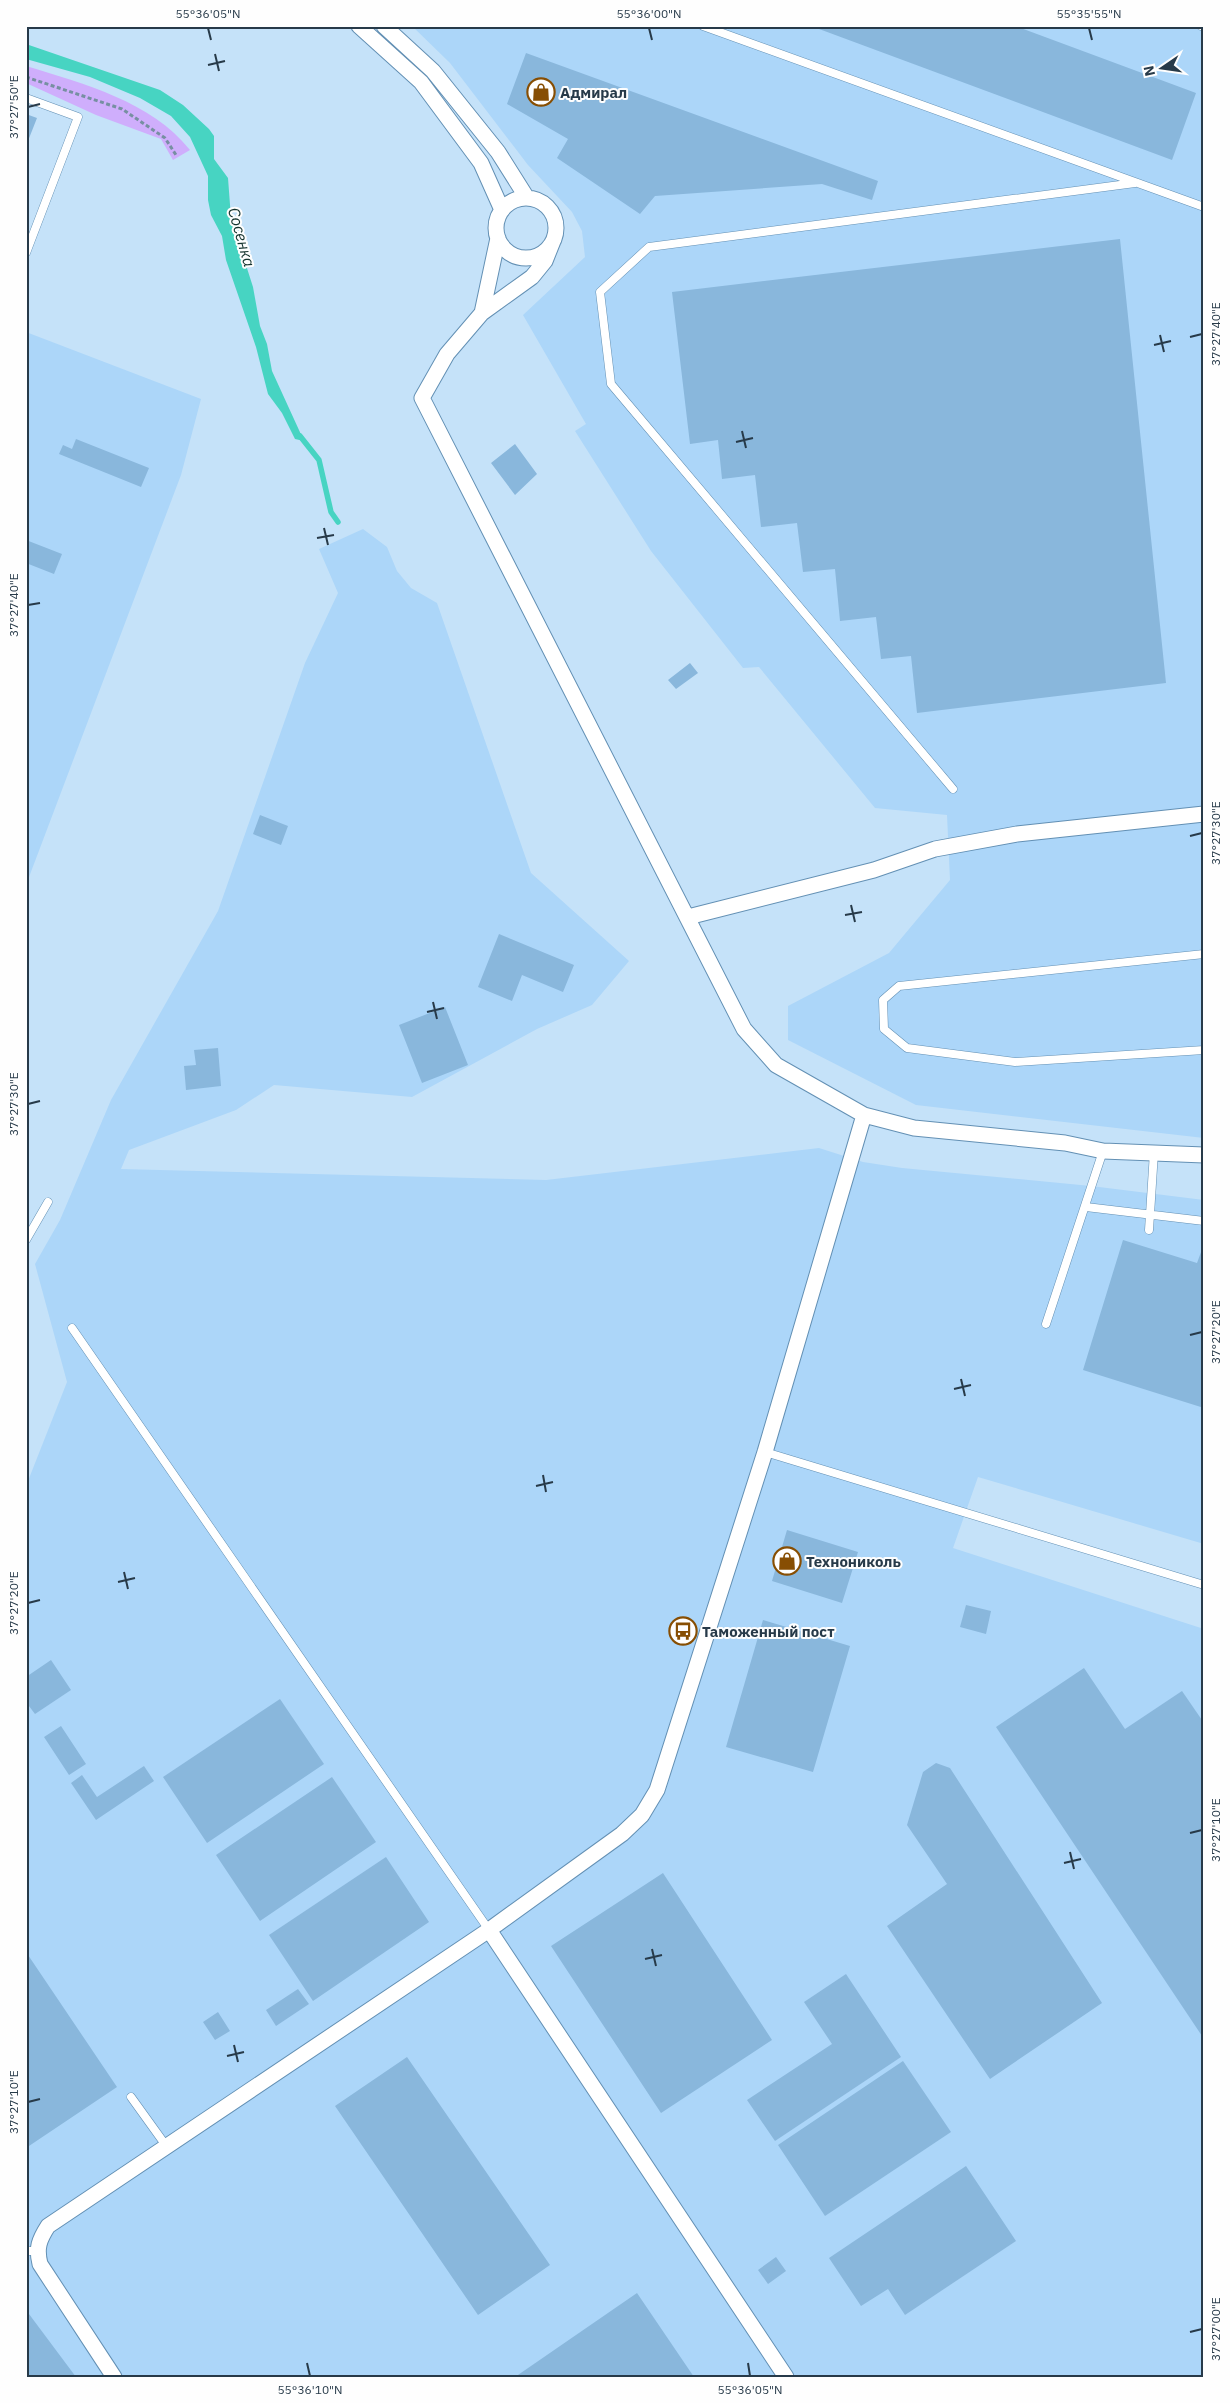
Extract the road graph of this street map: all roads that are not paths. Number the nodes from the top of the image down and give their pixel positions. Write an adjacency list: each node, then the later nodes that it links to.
1 (359, 26): 8 (street)
2 (384, 26): 6 (street)
3 (703, 26): 5 (lane)
4 (26, 98): 11 (lane)
5 (1135, 183): 7 (lane); 13 (lane)
6 (527, 198): 8 (street); 10 (street)
7 (1204, 207)
8 (502, 210): 9 (street)
9 (498, 238): 10 (street); 12 (street)
10 (553, 241): 12 (street)
11 (26, 253)
12 (482, 313): 15 (street)
13 (953, 789)
14 (1204, 814): 15 (street)
15 (688, 917): 18 (street)
16 (1204, 954): 17 (lane)
17 (1204, 1050)
18 (864, 1116): 19 (street); 30 (street)
19 (1103, 1151): 20 (street); 23 (lane)
20 (1154, 1152): 21 (street); 24 (lane)
21 (1204, 1155)
22 (48, 1202): 27 (lane)
23 (1086, 1206): 24 (lane); 28 (lane)
24 (1150, 1214): 25 (lane); 26 (lane)
25 (1204, 1221)
26 (1149, 1230)
27 (26, 1240)
28 (1046, 1324)
29 (72, 1328): 32 (lane)
30 (765, 1452): 31 (lane); 32 (street)
31 (1204, 1585)
32 (489, 1930): 34 (street); 37 (street)
33 (131, 2097): 34 (lane)
34 (167, 2147): 35 (street)
35 (32, 2251): 36 (street)
36 (114, 2377)
37 (786, 2377)

